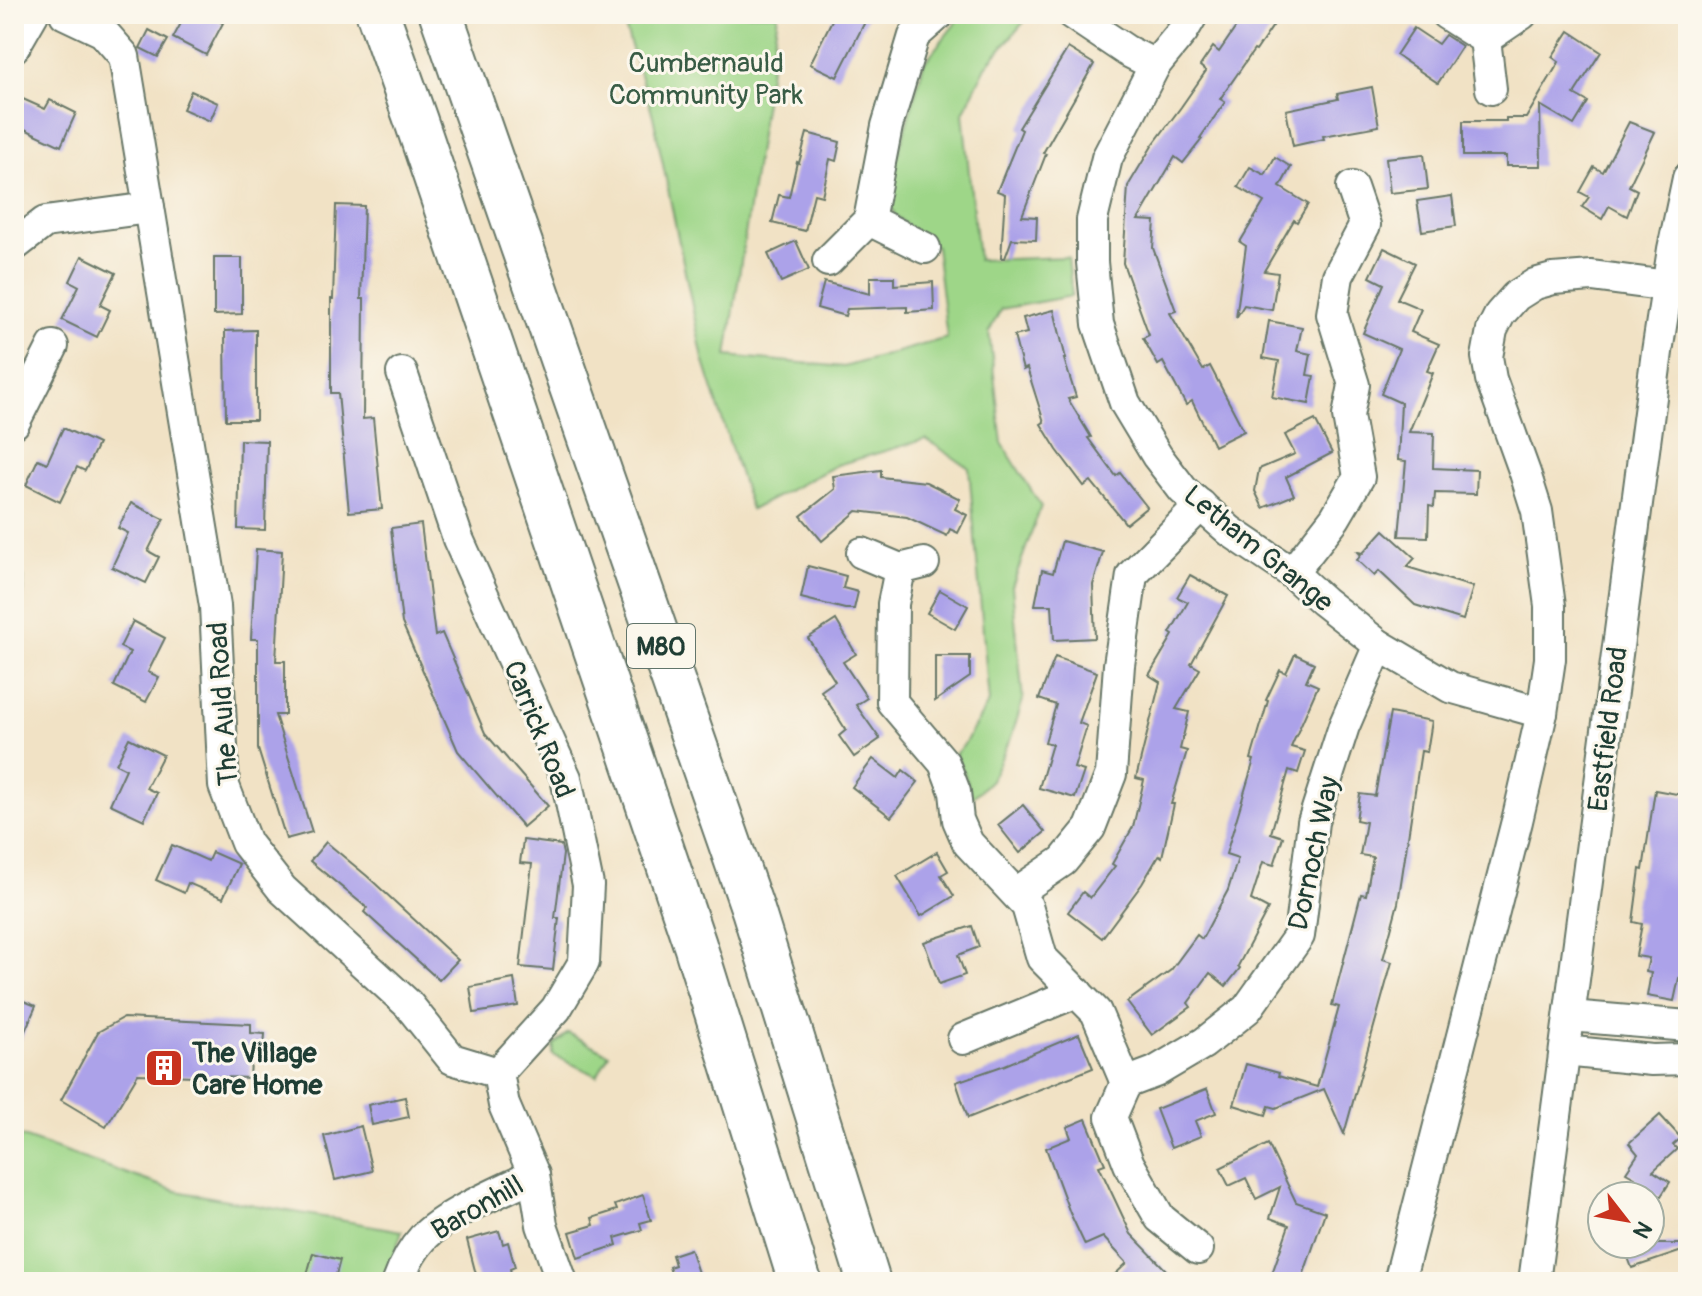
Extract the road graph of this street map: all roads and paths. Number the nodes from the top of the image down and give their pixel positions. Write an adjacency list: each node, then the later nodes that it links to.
1 (33, 14): 11 (street)
2 (65, 14): 16 (street, The Auld Road)
3 (378, 14): 43 (highway, M80)
4 (441, 14): 44 (highway, M80)
5 (939, 14): 17 (street)
6 (1072, 14): 12 (street)
7 (1193, 14): 12 (street, Letham Grange)
8 (1446, 14): 10 (street)
9 (1522, 14): 10 (street)
10 (1485, 39): 13 (street)
11 (14, 47)
12 (1155, 65): 25 (street, Letham Grange)
13 (1491, 89)
14 (1688, 178): 21 (street, Eastfield Road)
15 (1352, 187): 27 (street)
16 (149, 208): 18 (street); 37 (street, The Auld Road)
17 (869, 220): 19 (street); 20 (street)
18 (14, 246)
19 (925, 248)
20 (828, 261)
21 (1668, 286): 29 (street); 32 (street, Eastfield Road)
22 (53, 346): 24 (street)
23 (402, 373): 37 (street, Carrick Road)
24 (14, 423)
25 (1201, 505): 27 (street, Letham Grange); 30 (street)
26 (862, 553): 30 (street)
27 (1292, 573): 28 (street, Letham Grange)
28 (1379, 645): 29 (street, Letham Grange); 38 (street, Dornoch Way)
29 (1542, 713): 45 (street)
30 (1016, 893): 31 (street)
31 (1077, 992): 34 (street); 38 (street)
32 (1570, 1016): 33 (street); 35 (street, Eastfield Road)
33 (1688, 1026)
34 (963, 1039)
35 (1565, 1051): 36 (street); 46 (street, Eastfield Road)
36 (1688, 1059)
37 (498, 1073): 39 (street)
38 (1126, 1083): 40 (street)
39 (534, 1175): 41 (street, Baronhill); 42 (street)
40 (1198, 1249)
41 (398, 1282)
42 (562, 1282)
43 (800, 1282)
44 (869, 1282)
45 (1399, 1282)
46 (1534, 1282)

